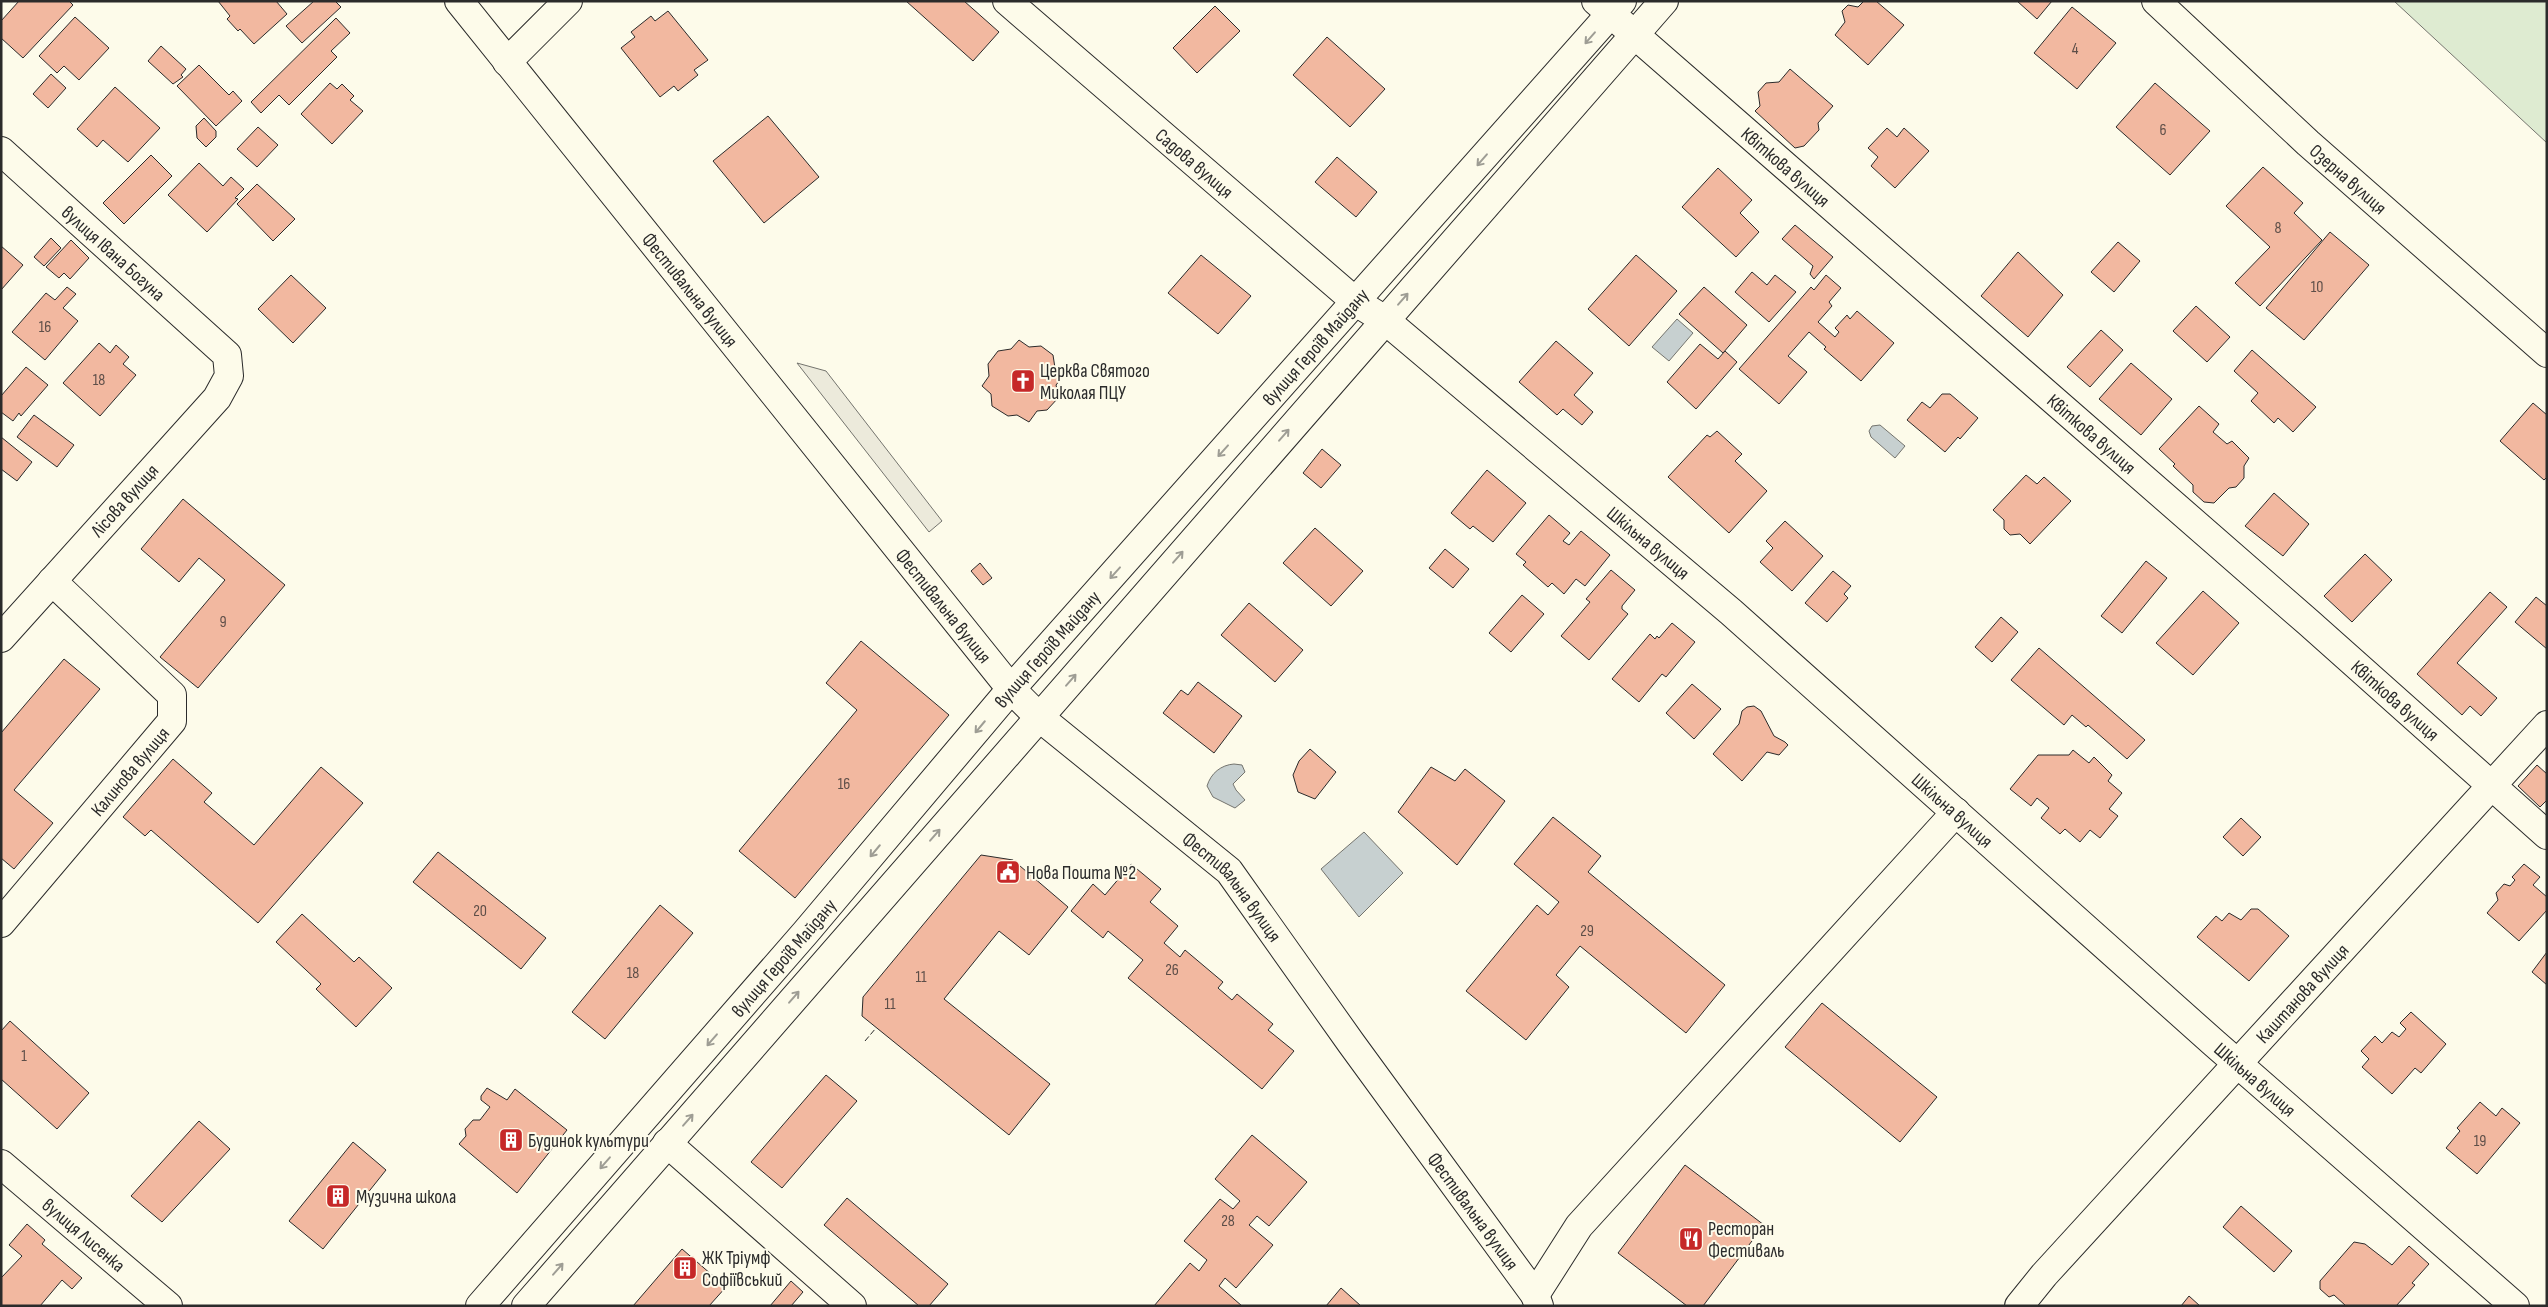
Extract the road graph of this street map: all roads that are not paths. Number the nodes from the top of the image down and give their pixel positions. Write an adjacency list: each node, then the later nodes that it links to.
1 (459, 1): 8 (street, Фестивальна вулиця)
2 (568, 1): 8 (street)
3 (1007, 1): 10 (street, Садова вулиця)
4 (1664, 1): 7 (street, вулиця Героїв Майдану)
5 (2156, 1): 12 (street, Озерна вулиця)
6 (1609, 6): 7 (street, Квіткова вулиця); 10 (street, вулиця Героїв Майдану, one-way to 10)
7 (1634, 35): 11 (street, вулиця Героїв Майдану, one-way to 7); 19 (street, Квіткова вулиця)
8 (507, 62): 16 (street, Фестивальна вулиця)
9 (1, 151): 13 (street, вулиця Івана Богуна)
10 (1356, 302): 11 (street, Садова вулиця); 16 (street, вулиця Героїв Майдану, one-way to 16)
11 (1385, 320): 17 (street, вулиця Героїв Майдану, one-way to 11); 20 (street, Шкільна вулиця)
12 (2547, 353)
13 (226, 355): 14 (street, Лісова вулиця)
14 (52, 581): 15 (street, Лісова вулиця); 22 (street, Калинова вулиця)
15 (1, 638)
16 (1012, 690): 17 (street, Фестивальна вулиця); 28 (street, вулиця Героїв Майдану, one-way to 28)
17 (1038, 716): 24 (street, вулиця Героїв Майдану, one-way to 17); 26 (street, Фестивальна вулиця)
18 (2547, 725): 19 (street, Каштанова вулиця)
19 (2492, 786): 21 (street, Квіткова вулиця); 23 (street, Каштанова вулиця)
20 (1956, 812): 23 (street, Шкільна вулиця); 26 (street)
21 (2547, 835)
22 (1, 923)
23 (2237, 1063): 31 (street, Каштанова вулиця); 32 (street, Шкільна вулиця)
24 (667, 1143): 29 (street, вулиця Героїв Майдану, one-way to 24); 30 (street)
25 (1, 1164): 27 (street, вулиця Лисенка)
26 (1537, 1301)
27 (168, 1306)
28 (480, 1306)
29 (526, 1306)
30 (852, 1306)
31 (2019, 1306)
32 (2515, 1306)

